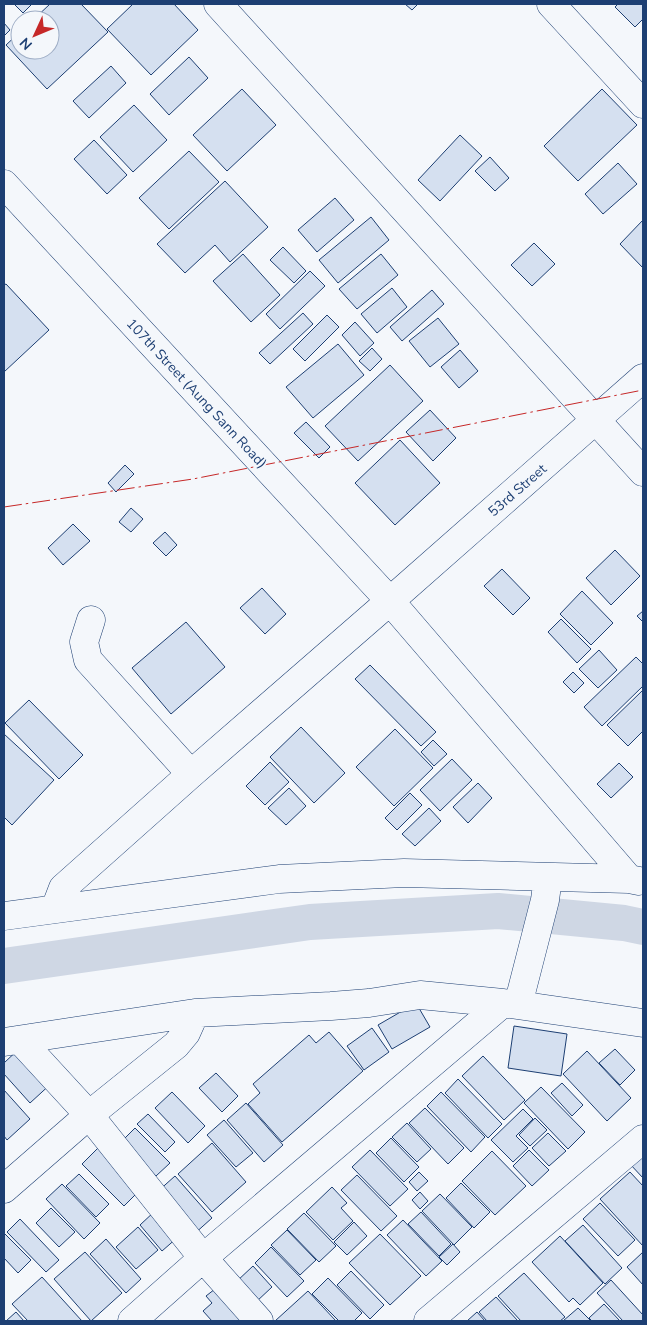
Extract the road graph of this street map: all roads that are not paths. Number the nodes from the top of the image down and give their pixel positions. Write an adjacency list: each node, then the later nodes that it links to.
1 (218, 4): 6 (street)
2 (551, 4): 3 (street)
3 (643, 104)
4 (4, 184): 8 (street, 107th Street (Aung Sann Road))
5 (643, 378): 6 (street, 53rd Street)
6 (596, 420): 7 (street); 8 (street, 53rd Street)
7 (643, 472)
8 (390, 602): 10 (street, 53rd Street); 11 (street, 107th Street (Aung Sann Road))
9 (91, 620): 10 (street)
10 (191, 774): 13 (street, 53rd Street)
11 (636, 880): 12 (street)
12 (546, 889): 13 (street); 15 (street)
13 (55, 909): 14 (street)
14 (4, 916)
15 (510, 1004): 16 (street); 17 (street); 22 (street)
16 (195, 1013): 18 (street); 19 (street)
17 (643, 1023)
18 (12, 1041): 19 (street)
19 (89, 1115): 21 (street); 22 (street)
20 (643, 1139): 25 (street)
21 (4, 1189)
22 (203, 1258): 23 (street); 24 (street)
23 (132, 1321)
24 (259, 1321)
25 (428, 1321)

